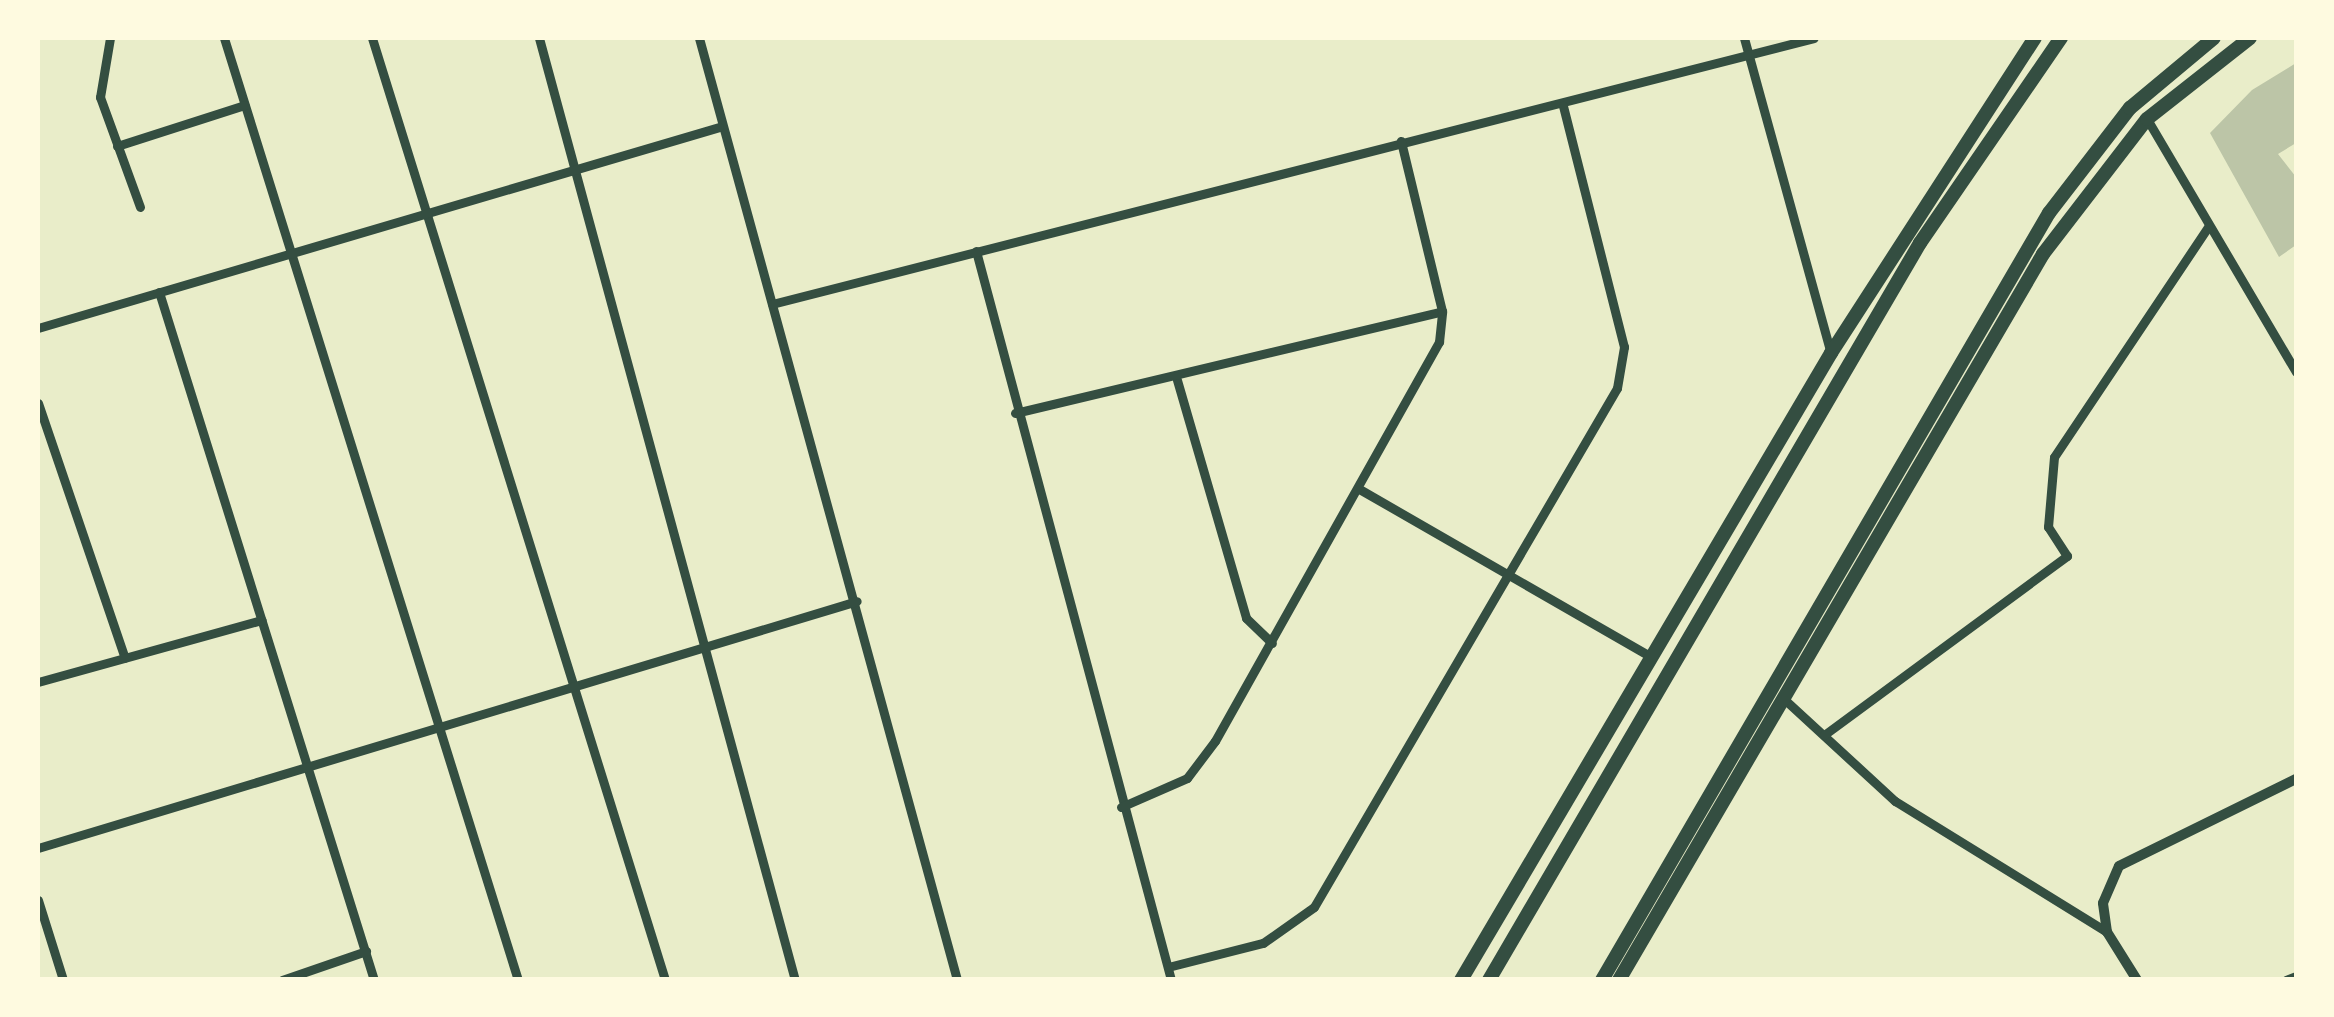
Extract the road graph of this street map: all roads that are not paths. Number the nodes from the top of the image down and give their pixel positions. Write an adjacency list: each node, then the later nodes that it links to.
1 (110, 38): 18 (street)
2 (224, 38): 13 (street)
3 (372, 38): 21 (street)
4 (539, 38): 19 (street)
5 (699, 38): 16 (street)
6 (1744, 38): 12 (street)
7 (1814, 38): 12 (street)
8 (2035, 38): 29 (main road)
9 (2060, 38): 30 (main road)
10 (2214, 38): 66 (main road)
11 (2250, 38): 15 (main road)
12 (1751, 59): 14 (street); 29 (street)
13 (245, 105): 18 (street); 24 (street)
14 (1562, 106): 17 (street); 36 (street)
15 (2147, 119): 22 (street); 45 (main road)
16 (719, 127): 19 (street); 26 (street)
17 (1402, 141): 23 (street); 27 (street)
18 (118, 146): 20 (street)
19 (575, 170): 21 (street); 40 (street)
20 (140, 207)
21 (427, 214): 24 (street); 44 (street)
22 (2208, 227): 31 (street); 47 (street)
23 (976, 251): 26 (street); 34 (street)
24 (292, 254): 25 (street); 46 (street)
25 (159, 292): 28 (street); 38 (street)
26 (772, 304): 37 (street)
27 (1442, 311): 32 (street); 35 (street)
28 (38, 328)
29 (1831, 353): 30 (main road); 41 (main road)
30 (1847, 371): 65 (main road)
31 (2296, 372)
32 (1178, 380): 34 (street); 39 (street)
33 (38, 403): 42 (street)
34 (1015, 413): 50 (street)
35 (1361, 490): 36 (street); 39 (street)
36 (1514, 578): 41 (street); 55 (street)
37 (856, 601): 40 (street); 62 (street)
38 (262, 620): 42 (street); 48 (street)
39 (1272, 643): 50 (street)
40 (705, 647): 44 (street); 61 (street)
41 (1648, 655): 64 (main road)
42 (124, 658): 43 (street)
43 (38, 682)
44 (574, 686): 46 (street); 60 (street)
45 (1784, 699): 47 (street); 67 (main road)
46 (440, 727): 48 (street); 59 (street)
47 (1824, 735): 53 (street)
48 (308, 766): 51 (street); 54 (street)
49 (2296, 779): 53 (street)
50 (1122, 807): 55 (street)
51 (38, 848)
52 (38, 900): 56 (street)
53 (2106, 932): 68 (street)
54 (366, 952): 57 (street); 58 (street)
55 (1168, 966): 63 (street)
56 (63, 980)
57 (282, 980)
58 (374, 980)
59 (518, 980)
60 (665, 980)
61 (795, 980)
62 (957, 980)
63 (1171, 980)
64 (1461, 980)
65 (1489, 980)
66 (1602, 980)
67 (1619, 980)
68 (2137, 980)

